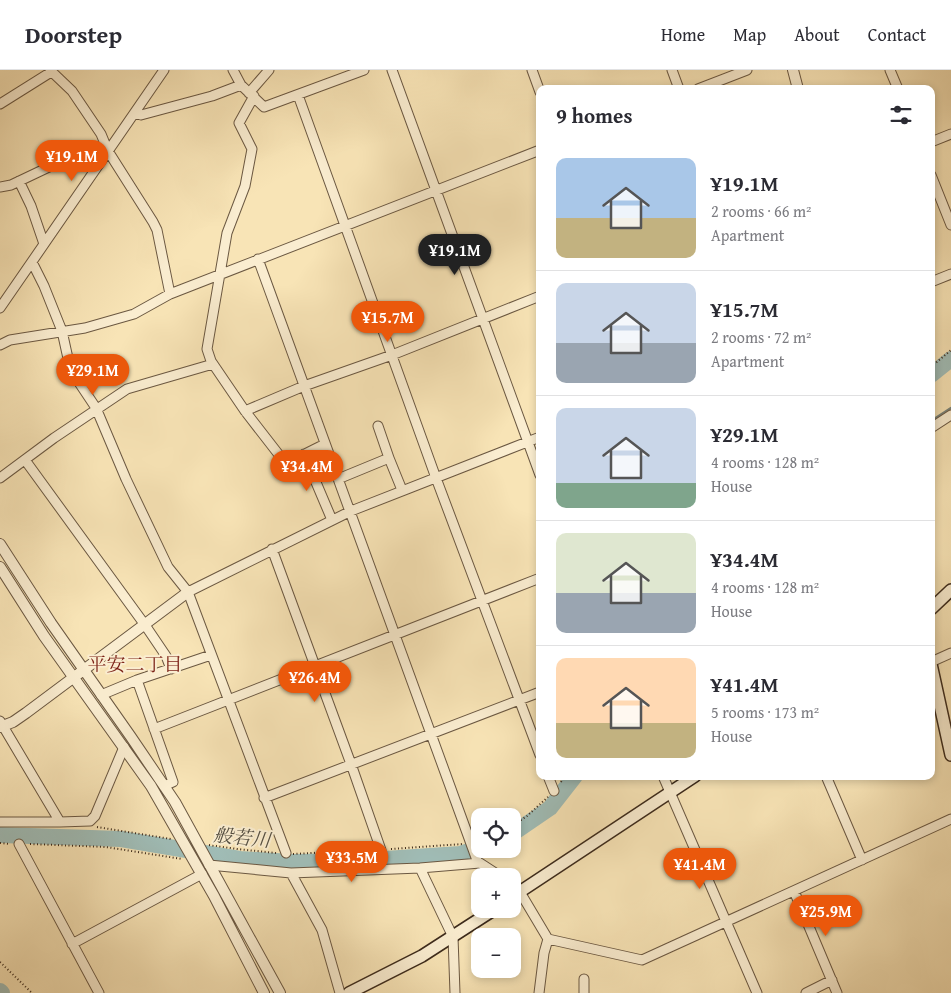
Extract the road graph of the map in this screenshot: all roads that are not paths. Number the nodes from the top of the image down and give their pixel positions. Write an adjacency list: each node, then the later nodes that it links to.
1 (164, 70): 21 (street)
2 (233, 70): 12 (street)
3 (270, 70): 18 (street)
4 (364, 70): 19 (street)
5 (392, 70): 29 (street)
6 (532, 70): 13 (street)
7 (672, 70): 14 (street)
8 (747, 70): 15 (street)
9 (793, 70): 16 (street)
10 (890, 70): 17 (street)
11 (51, 71): 20 (street); 24 (street)
12 (241, 85): 18 (street); 21 (street)
13 (537, 85)
14 (678, 85)
15 (708, 85)
16 (797, 85)
17 (896, 85)
18 (252, 94): 19 (street); 35 (street)
19 (298, 95): 30 (street)
20 (0, 104)
21 (136, 113): 24 (street)
22 (951, 134): 23 (street)
23 (935, 140)
24 (108, 151): 26 (street); 32 (street); 38 (street)
25 (536, 152): 29 (street)
26 (20, 181): 28 (street); 32 (street)
27 (935, 185): 31 (street)
28 (0, 186)
29 (436, 189): 30 (street); 41 (street)
30 (345, 225): 33 (street); 44 (street)
31 (951, 225)
32 (44, 244): 34 (street)
33 (258, 259): 35 (street); 46 (street)
34 (32, 262): 40 (street); 42 (street)
35 (219, 274): 38 (street); 45 (street)
36 (951, 274): 37 (street)
37 (935, 280)
38 (170, 294): 42 (street)
39 (536, 298): 41 (street)
40 (0, 308)
41 (483, 318): 44 (street); 53 (street)
42 (62, 331): 43 (street); 47 (street)
43 (0, 345)
44 (392, 354): 46 (street); 60 (street)
45 (213, 364): 47 (street); 48 (street)
46 (304, 386): 48 (street); 54 (street)
47 (96, 408): 57 (street); 70 (street)
48 (245, 411): 55 (street)
49 (951, 415): 50 (street)
50 (935, 425)
51 (378, 426): 56 (street)
52 (536, 439): 53 (street)
53 (528, 442): 58 (street); 60 (street)
54 (325, 444): 55 (street); 61 (street)
55 (304, 454): 64 (street)
56 (389, 458): 61 (street); 62 (street)
57 (25, 460): 59 (street); 73 (street)
58 (536, 464)
59 (0, 478)
60 (436, 478): 62 (street); 71 (street)
61 (338, 479): 63 (street)
62 (402, 490): 63 (street)
63 (351, 511): 64 (street); 74 (street)
64 (332, 520): 66 (street)
65 (0, 544): 80 (street)
66 (272, 549): 70 (street); 78 (street)
67 (0, 567): 81 (street)
68 (536, 580): 71 (street)
69 (951, 590): 72 (main road)
70 (188, 592): 73 (street); 76 (street)
71 (482, 600): 74 (street); 87 (street)
72 (935, 605)
73 (145, 625): 79 (street); 80 (street)
74 (394, 634): 78 (street); 90 (street)
75 (951, 653): 77 (street)
76 (211, 655): 79 (street); 86 (street)
77 (935, 661)
78 (314, 666): 86 (street); 94 (street)
79 (171, 669): 82 (street)
80 (83, 671): 81 (street); 85 (street)
81 (74, 678): 88 (street); 92 (street)
82 (137, 680): 85 (street); 89 (street)
83 (935, 681): 93 (main road)
84 (536, 694): 87 (street)
85 (100, 695): 99 (street)
86 (228, 700): 89 (street); 102 (street)
87 (519, 700): 90 (street); 91 (street)
88 (1, 725): 105 (street)
89 (154, 729): 99 (street)
90 (430, 734): 94 (street); 111 (street)
91 (536, 745)
92 (124, 747): 105 (street); 115 (street)
93 (951, 755)
94 (352, 764): 102 (street); 107 (street)
95 (550, 780): 100 (street)
96 (665, 780): 101 (street)
97 (689, 780): 101 (main road)
98 (828, 780): 109 (street)
99 (164, 786): 110 (street)
100 (554, 791)
101 (671, 792): 116 (main road); 120 (street)
102 (264, 798): 108 (street)
103 (951, 819): 109 (street)
104 (0, 822): 105 (street)
105 (60, 822)
106 (19, 844): 123 (street)
107 (381, 850)
108 (286, 854)
109 (862, 860): 117 (street)
110 (207, 862): 114 (street); 128 (street)
111 (478, 863): 112 (street); 113 (street)
112 (420, 868): 114 (street); 121 (street)
113 (488, 868)
114 (291, 873): 129 (street)
115 (202, 874): 123 (street); 127 (street)
116 (521, 887)
117 (794, 891): 120 (street); 125 (street)
118 (521, 900): 122 (street)
119 (481, 918): 121 (main road)
120 (726, 922): 122 (street); 134 (street)
121 (452, 937): 130 (main road); 131 (street)
122 (548, 939): 132 (street)
123 (72, 944): 126 (street)
124 (584, 979): 133 (street)
125 (832, 980): 135 (street); 136 (street)
126 (99, 993)
127 (264, 993)
128 (280, 993)
129 (340, 993)
130 (349, 993)
131 (455, 993)
132 (539, 993)
133 (584, 993)
134 (757, 993)
135 (806, 993)
136 (837, 993)

